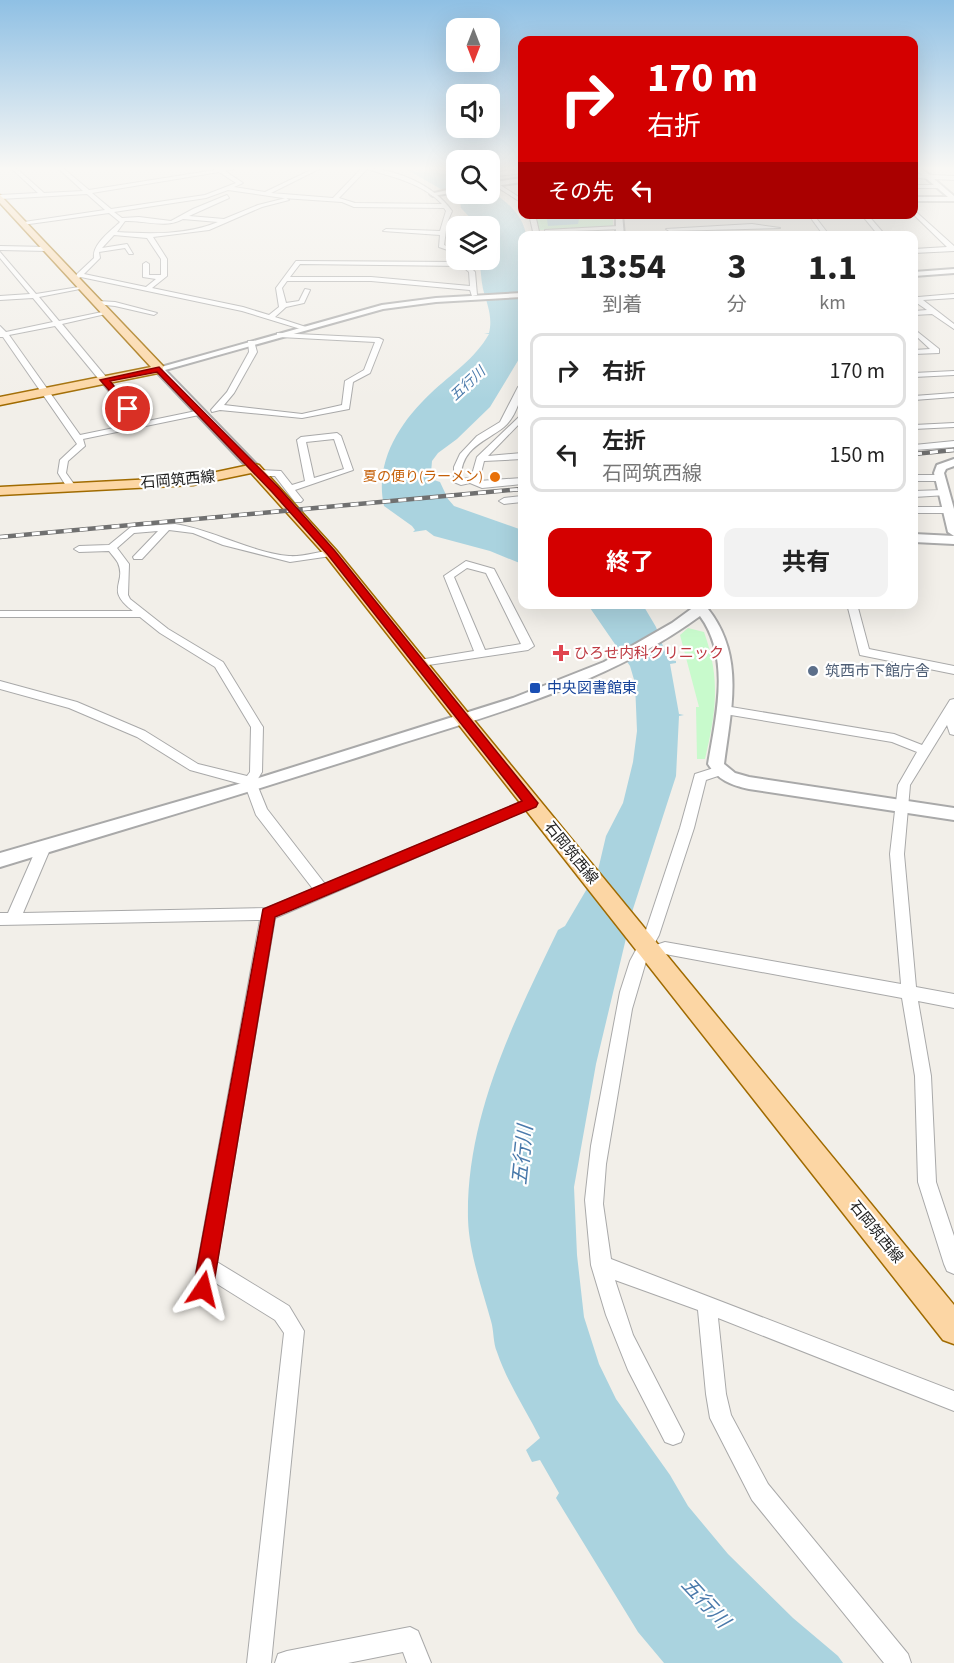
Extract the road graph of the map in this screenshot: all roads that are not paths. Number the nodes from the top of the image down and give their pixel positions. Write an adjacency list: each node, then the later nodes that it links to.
1 (45, 246): 5 (main road)
2 (101, 246): 7 (street)
3 (155, 246): 17 (street)
4 (0, 248): 5 (street)
5 (48, 249): 19 (main road)
6 (953, 249): 8 (street)
7 (97, 250): 9 (street); 19 (street)
8 (918, 251)
9 (131, 253)
10 (0, 254): 25 (street)
11 (446, 262): 12 (street)
12 (382, 263): 18 (street); 20 (street)
13 (146, 264): 17 (street)
14 (470, 270): 23 (street)
15 (954, 272): 16 (street)
16 (918, 274)
17 (163, 277): 21 (street)
18 (284, 279): 20 (street); 31 (street)
19 (79, 280): 21 (street); 25 (street); 30 (main road)
20 (378, 280): 23 (street)
21 (146, 290): 36 (street)
22 (307, 290): 31 (street)
23 (476, 294): 24 (street); 40 (street)
24 (518, 295)
25 (34, 296): 27 (street); 38 (street)
26 (954, 296): 28 (street)
27 (0, 298)
28 (918, 298)
29 (918, 301): 32 (street)
30 (98, 303): 33 (main road); 34 (street)
31 (282, 306): 36 (street)
32 (933, 312): 35 (street); 37 (street)
33 (107, 313): 38 (street); 46 (main road)
34 (154, 313)
35 (918, 313)
36 (270, 317): 40 (street)
37 (950, 321): 39 (street)
38 (57, 323): 41 (street); 49 (street)
39 (954, 327)
40 (304, 328): 42 (street)
41 (1, 333): 50 (street)
42 (280, 335): 44 (street); 55 (street)
43 (918, 335): 45 (street)
44 (251, 343): 46 (street); 55 (street)
45 (918, 352)
46 (159, 369): 49 (main road); 57 (street)
47 (954, 373): 48 (street)
48 (918, 375)
49 (104, 380): 50 (main road); 56 (street)
50 (46, 391): 54 (main road); 63 (street)
51 (518, 395): 59 (street)
52 (954, 396): 53 (street)
53 (918, 398)
54 (0, 401)
55 (218, 407): 57 (street)
56 (128, 409)
57 (202, 414): 63 (street); 69 (street)
58 (518, 421): 59 (street)
59 (504, 422): 72 (street)
60 (518, 423): 67 (street)
61 (954, 425): 62 (street)
62 (918, 426)
63 (78, 438): 75 (street)
64 (954, 444): 65 (street)
65 (918, 448)
66 (518, 456): 67 (street)
67 (480, 459): 72 (street)
68 (954, 462): 71 (street)
69 (256, 470): 75 (main road, 石岡筑西線); 76 (street); 91 (main road, 石岡筑西線)
70 (918, 478): 71 (street)
71 (940, 478): 78 (street)
72 (475, 480): 74 (street)
73 (310, 482): 73 (street); 76 (street)
74 (518, 482)
75 (71, 487): 77 (main road, 石岡筑西線)
76 (290, 489): 81 (street)
77 (0, 490)
78 (944, 493): 79 (street); 84 (street)
79 (918, 494)
80 (518, 499): 82 (street)
81 (298, 500)
82 (504, 501)
83 (918, 510): 84 (street)
84 (948, 510): 86 (street)
85 (167, 527): 89 (street); 91 (street); 92 (street)
86 (954, 532)
87 (918, 538): 88 (street)
88 (954, 540)
89 (112, 548): 90 (street); 97 (street)
90 (79, 549)
91 (331, 553): 99 (main road, 石岡筑西線)
92 (138, 557)
93 (701, 609): 104 (street)
94 (705, 609): 103 (street)
95 (853, 609): 100 (street)
96 (0, 614): 97 (street)
97 (140, 614): 108 (street)
98 (481, 654): 98 (street); 99 (street)
99 (419, 664): 104 (main road, 石岡筑西線)
100 (954, 670)
101 (0, 685): 108 (street)
102 (952, 707): 105 (street); 106 (street)
103 (725, 710): 106 (street); 107 (street)
104 (461, 718): 108 (street); 109 (main road, 石岡筑西線)
105 (954, 731)
106 (926, 751): 110 (street)
107 (720, 771): 110 (street); 117 (street)
108 (251, 784): 112 (street); 114 (street)
109 (531, 803): 114 (street); 117 (main road, 石岡筑西線)
110 (902, 807): 111 (street); 118 (street)
111 (954, 814)
112 (44, 847): 113 (street); 116 (street)
113 (0, 860)
114 (323, 892): 115 (street)
115 (268, 914): 116 (street); 122 (street)
116 (6, 919)
117 (646, 946): 118 (street); 121 (street); 125 (main road, 石岡筑西線)
118 (909, 993): 119 (street); 120 (street)
119 (954, 1001)
120 (954, 1264)
121 (601, 1265): 124 (street); 127 (street)
122 (207, 1267): 123 (street); 128 (street)
123 (203, 1289)
124 (707, 1304): 126 (street); 131 (street)
125 (954, 1329)
126 (954, 1401)
127 (674, 1434)
128 (259, 1663)
129 (288, 1663): 130 (street)
130 (419, 1663)
131 (899, 1663)

